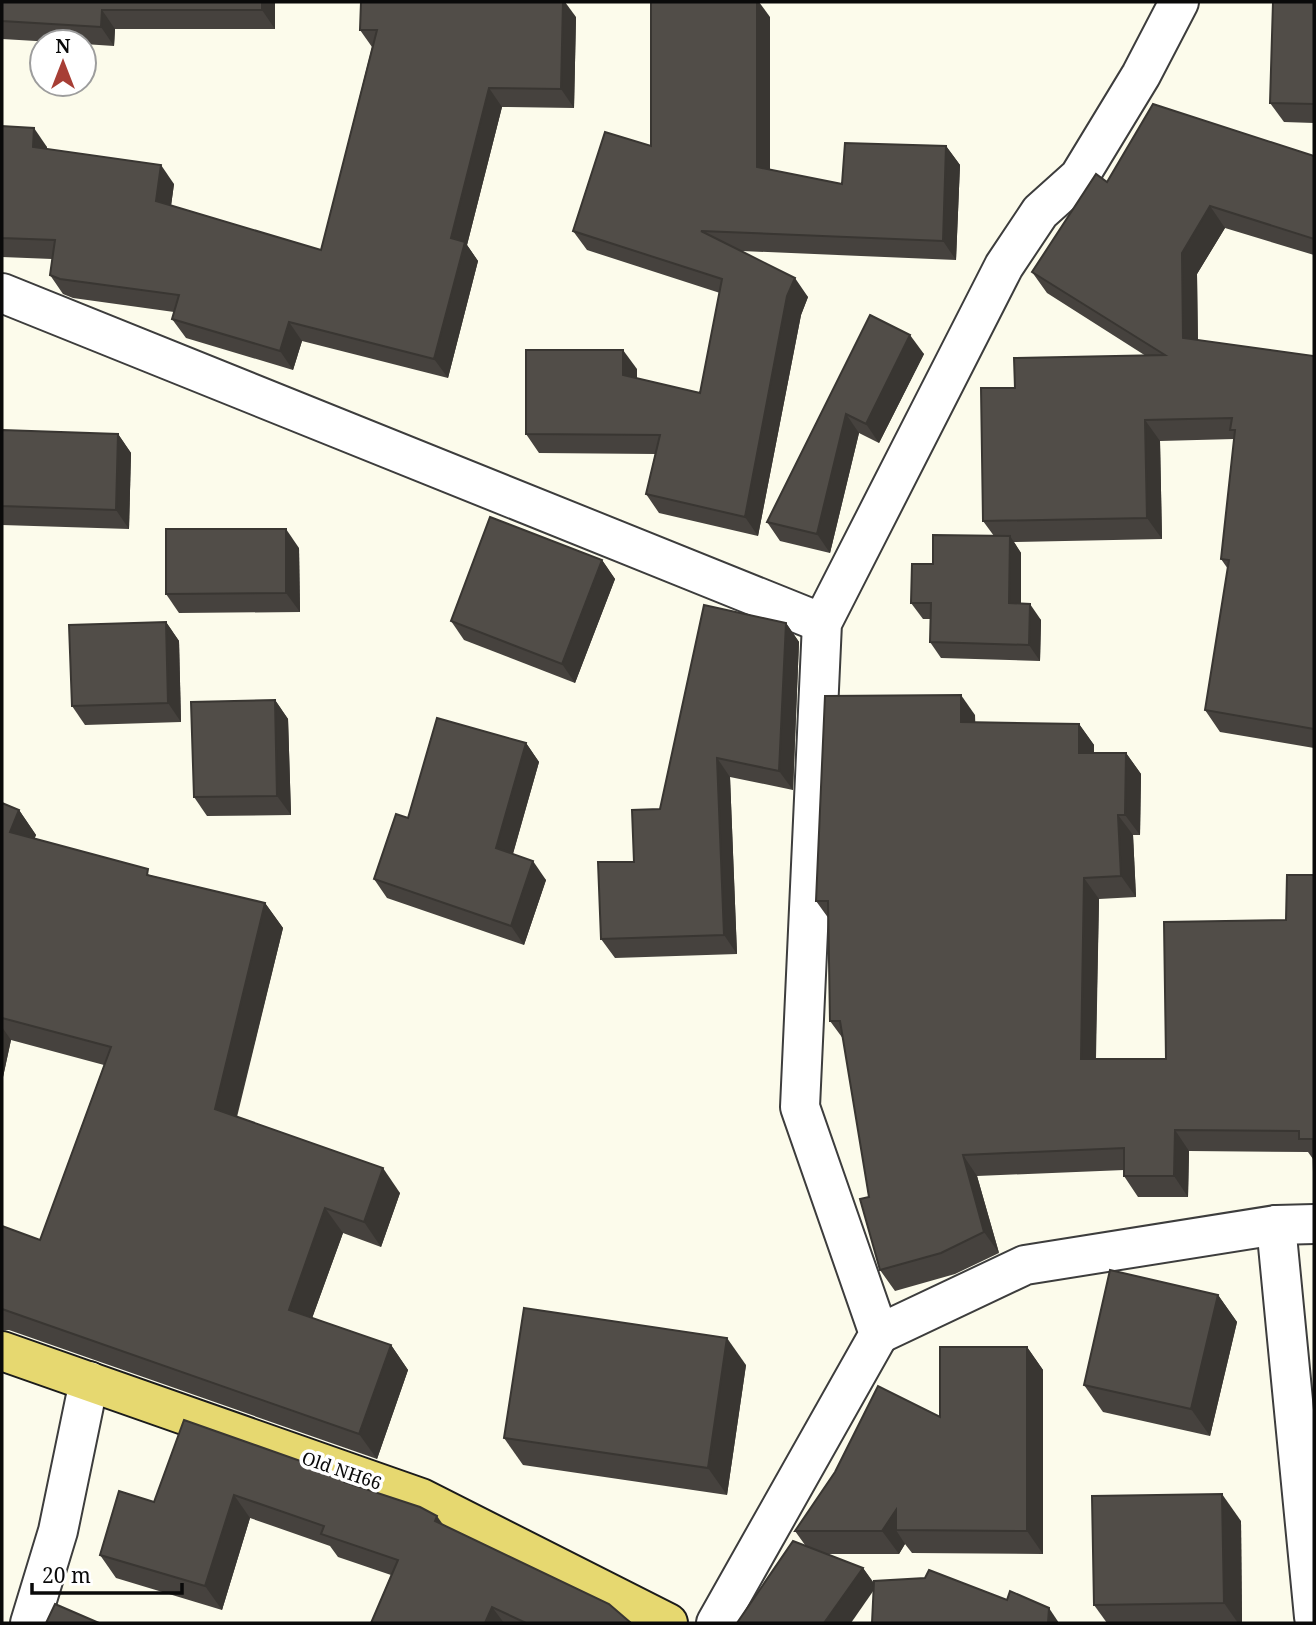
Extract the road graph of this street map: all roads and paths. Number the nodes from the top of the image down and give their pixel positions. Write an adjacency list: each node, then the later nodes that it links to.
1 (1178, 2): 3 (street)
2 (2, 293): 3 (street)
3 (822, 623): 6 (street)
4 (1314, 1223): 5 (street)
5 (1276, 1225): 6 (street); 9 (street)
6 (879, 1334): 12 (street)
7 (2, 1350): 8 (main road, Old NH66)
8 (89, 1381): 10 (street); 11 (main road, Old NH66)
9 (1314, 1617)
10 (30, 1623)
11 (668, 1623)
12 (716, 1623)

